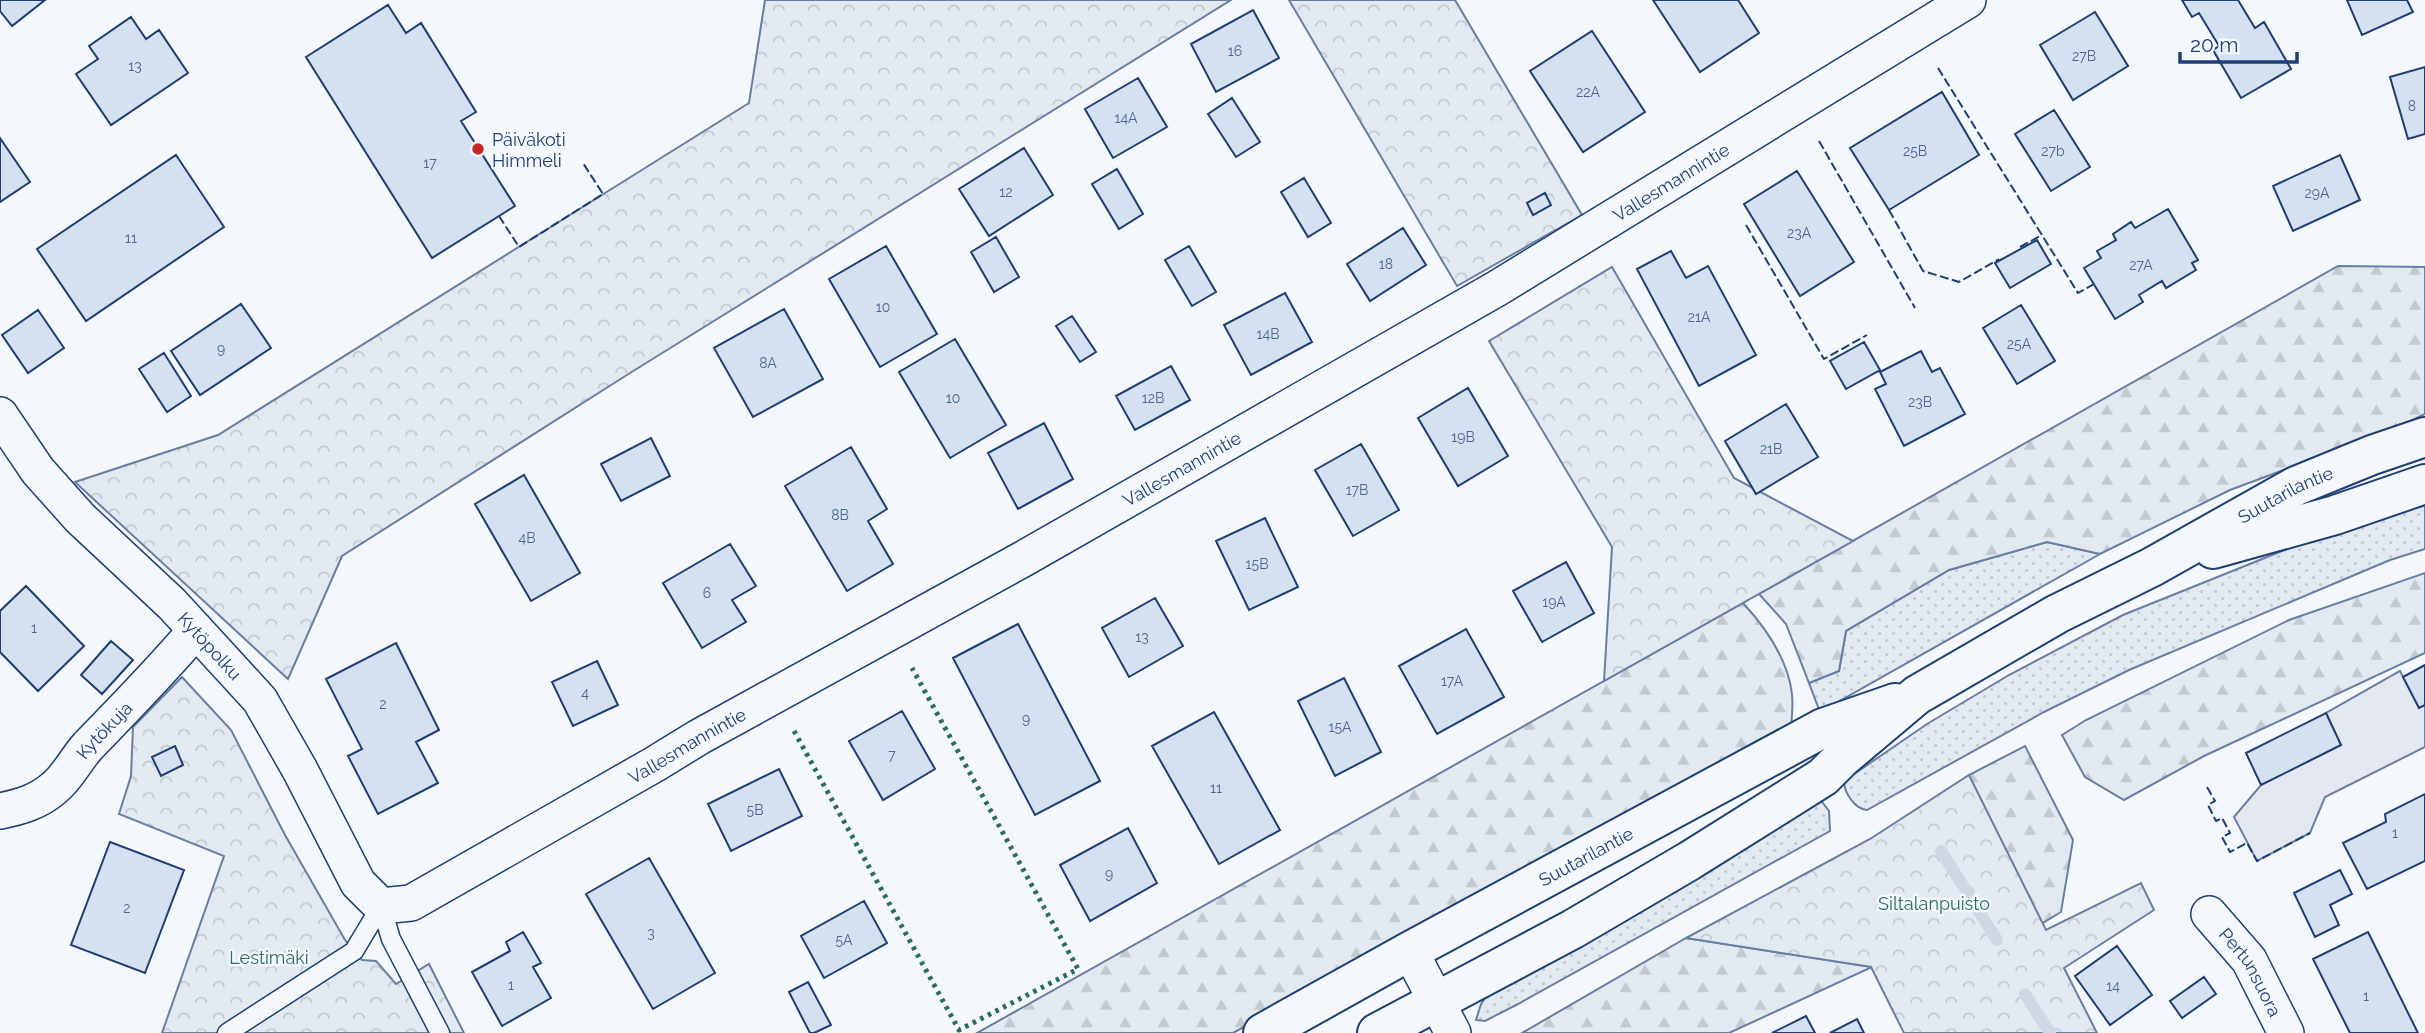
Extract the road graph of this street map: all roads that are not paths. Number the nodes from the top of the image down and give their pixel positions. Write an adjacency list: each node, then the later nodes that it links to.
1 (1968, 0): 9 (street, Vallesmannintie)
2 (0, 415): 6 (street, Kytöpolku)
3 (2425, 437): 5 (main road, Suutarilantie)
4 (2425, 484): 5 (main road, Suutarilantie)
5 (2152, 567): 7 (main road, Suutarilantie)
6 (196, 630): 8 (street, Kytökuja); 9 (street, Kytöpolku)
7 (1917, 695): 11 (main road, Suutarilantie); 12 (main road, Suutarilantie)
8 (0, 811)
9 (381, 906): 13 (lane); 14 (lane)
10 (2209, 914): 17 (street, Pertunsuora)
11 (1410, 951): 12 (street); 15 (main road, Suutarilantie)
12 (1444, 1017): 16 (main road, Suutarilantie)
13 (227, 1033)
14 (440, 1033)
15 (1263, 1033)
16 (1377, 1033)
17 (2286, 1033)

